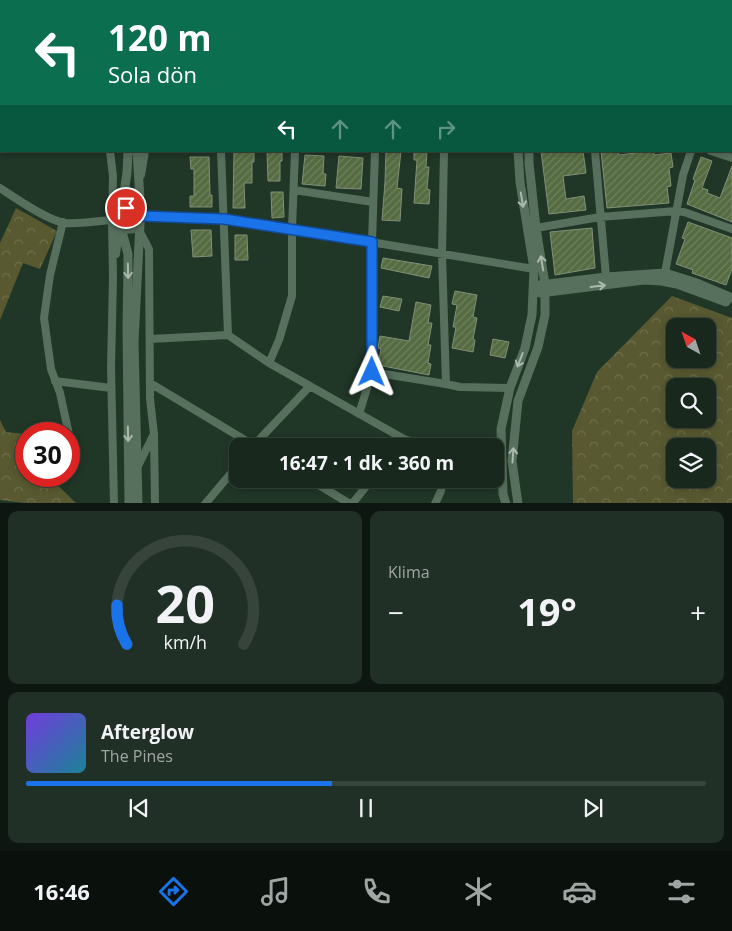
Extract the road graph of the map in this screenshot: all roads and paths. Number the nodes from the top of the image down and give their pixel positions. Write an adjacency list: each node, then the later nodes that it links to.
1 (110, 152): 21 (street)
2 (128, 152): 21 (street)
3 (137, 152): 15 (street)
4 (145, 152): 15 (street)
5 (221, 152): 22 (street)
6 (295, 152): 17 (street)
7 (375, 152): 18 (street)
8 (444, 152): 29 (street)
9 (518, 152): 30 (street, one-way to 30)
10 (529, 152): 25 (street)
11 (595, 152): 20 (street)
12 (691, 152): 19 (street)
13 (714, 152): 14 (street)
14 (732, 158)
15 (139, 187): 24 (street)
16 (0, 188): 23 (street)
17 (294, 190): 18 (street); 26 (street)
18 (373, 202): 28 (street)
19 (676, 211): 20 (street); 27 (street); 31 (street)
20 (600, 217): 25 (street); 32 (street)
21 (118, 219): 23 (street); 24 (street); 24 (street); 44 (street); 60 (street, one-way to 60)
22 (224, 219): 24 (street); 26 (street); 36 (street)
23 (63, 222): 40 (street)
24 (140, 224): 37 (street); 53 (street)
25 (536, 228): 33 (street, one-way to 25)
26 (292, 229): 28 (street); 38 (street)
27 (732, 229)
28 (372, 242): 29 (street); 39 (street)
29 (442, 254): 30 (street); 42 (street)
30 (534, 269): 34 (street)
31 (665, 273): 32 (street); 35 (street)
32 (606, 276): 33 (street)
33 (545, 288): 34 (street); 35 (street, one-way to 35); 68 (street, one-way to 33)
34 (533, 289): 45 (street, one-way to 45)
35 (732, 299)
36 (228, 335): 37 (street); 38 (street)
37 (150, 339): 41 (street)
38 (269, 363): 43 (street)
39 (372, 372): 42 (street); 46 (street)
40 (55, 381): 44 (street); 47 (street)
41 (150, 383): 48 (street); 49 (street)
42 (446, 384): 45 (street)
43 (310, 386): 46 (street); 50 (street)
44 (112, 388): 59 (street)
45 (510, 388): 52 (street)
46 (359, 414): 51 (street)
47 (66, 422)
48 (154, 434): 53 (street); 62 (street)
49 (241, 438)
50 (261, 438)
51 (402, 438)
52 (500, 438)
53 (137, 468): 61 (street)
54 (229, 476): 63 (street)
55 (324, 488): 64 (street)
56 (364, 488): 65 (street)
57 (441, 488): 66 (street)
58 (503, 488): 67 (street)
59 (114, 503)
60 (129, 503)
61 (138, 503)
62 (155, 503)
63 (206, 503)
64 (349, 503)
65 (352, 503)
66 (435, 503)
67 (506, 503)
68 (518, 503)

